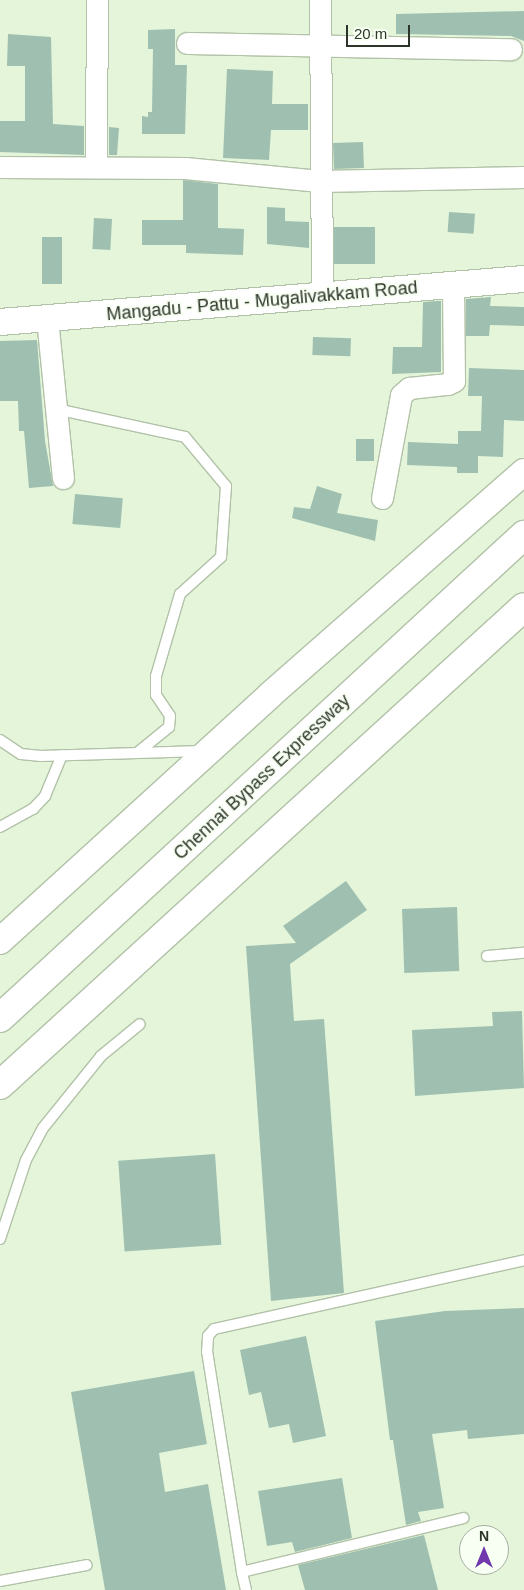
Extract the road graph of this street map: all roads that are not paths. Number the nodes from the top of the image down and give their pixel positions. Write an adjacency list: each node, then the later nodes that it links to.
1 (98, 0): 6 (street)
2 (320, 0): 4 (street)
3 (187, 43): 4 (street)
4 (321, 45): 5 (street); 9 (street)
5 (511, 49)
6 (96, 166): 7 (street); 9 (street)
7 (0, 167)
8 (524, 177): 9 (street)
9 (319, 181): 12 (street)
10 (524, 280): 11 (street, Mangadu - Pattu - Mugalivakkam Road)
11 (453, 285): 12 (street, Mangadu - Pattu - Mugalivakkam Road); 18 (street)
12 (322, 296): 13 (street, Mangadu - Pattu - Mugalivakkam Road)
13 (47, 318): 14 (street, Mangadu - Pattu - Mugalivakkam Road); 15 (street)
14 (0, 322)
15 (56, 410): 17 (street); 23 (lane)
16 (524, 472): 22 (street)
17 (63, 478)
18 (382, 498)
19 (524, 535): 29 (highway, Chennai Bypass Expressway)
20 (524, 607): 31 (highway)
21 (0, 740): 24 (lane)
22 (208, 751): 23 (lane); 26 (street)
23 (137, 753): 24 (lane)
24 (62, 755): 25 (lane)
25 (0, 827)
26 (0, 941)
27 (524, 953): 28 (lane)
28 (487, 956)
29 (0, 1018)
30 (140, 1024): 32 (lane)
31 (0, 1085)
32 (0, 1239)
33 (524, 1260): 36 (lane)
34 (463, 1518): 36 (lane)
35 (87, 1565): 37 (lane)
36 (242, 1572): 38 (lane)
37 (0, 1581)
38 (246, 1590)

